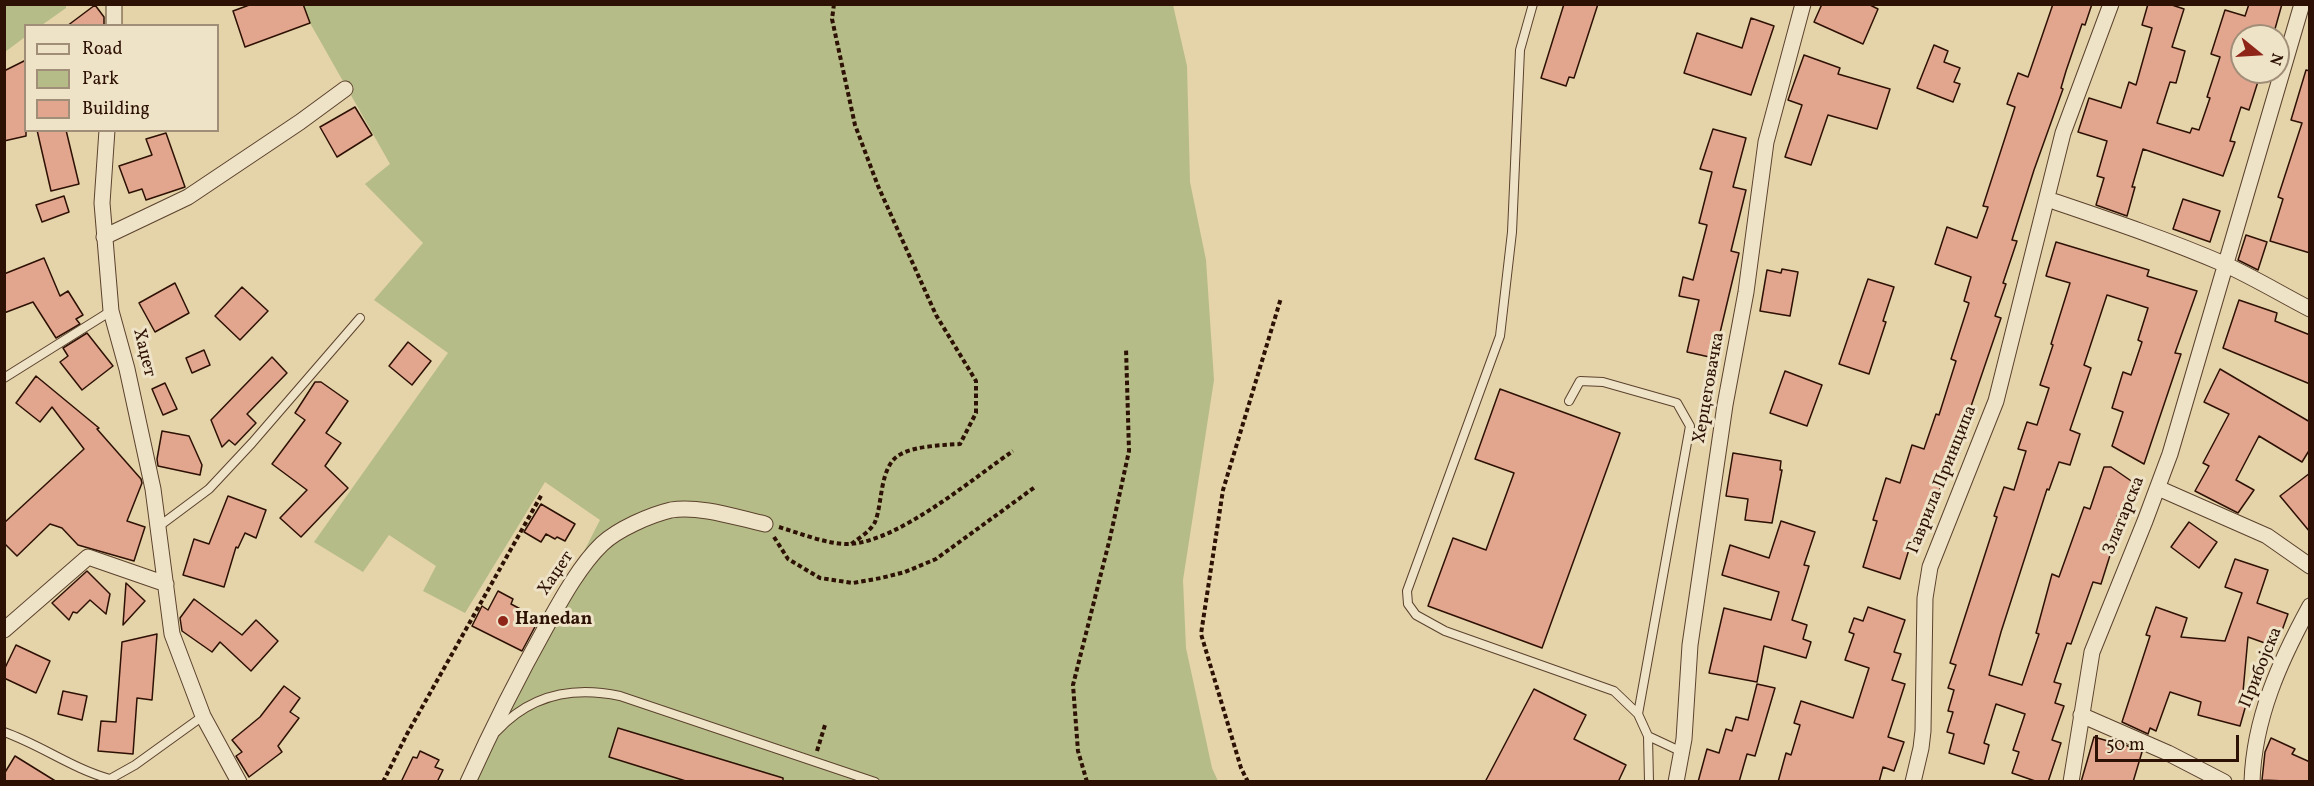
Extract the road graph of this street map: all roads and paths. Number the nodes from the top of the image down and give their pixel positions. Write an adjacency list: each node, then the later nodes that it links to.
1 (114, 4): 7 (street)
2 (834, 4): 26 (path)
3 (1533, 4): 31 (lane)
4 (1803, 4): 38 (street, Херцеговачка)
5 (2111, 4): 10 (street, Гаврила Принципа)
6 (2302, 4): 12 (street, Златарска)
7 (114, 24)
8 (345, 89): 11 (street)
9 (107, 132): 11 (street, Хаџет)
10 (2047, 199): 12 (street); 48 (street, Гаврила Принципа)
11 (104, 237): 15 (street, Хаџет)
12 (2225, 265): 14 (street); 22 (street, Златарска)
13 (1281, 298): 45 (path)
14 (2310, 309)
15 (111, 311): 18 (lane); 25 (street, Хаџет)
16 (360, 318): 25 (lane)
17 (1126, 348): 44 (path)
18 (4, 378)
19 (1569, 401): 31 (lane)
20 (1013, 451): 26 (path)
21 (1035, 487): 24 (path)
22 (2158, 488): 27 (street); 32 (street, Златарска)
23 (542, 494): 41 (path)
24 (765, 524): 26 (path); 37 (street, Хаџет)
25 (158, 527): 28 (street, Хаџет)
26 (851, 544)
27 (2310, 566)
28 (166, 584): 30 (street); 33 (street, Хаџет)
29 (2310, 606): 51 (street, Прибојска)
30 (4, 630)
31 (1638, 714): 36 (lane)
32 (2081, 715): 49 (street, Златарска); 50 (street)
33 (203, 716): 35 (lane); 40 (street, Хаџет)
34 (825, 725): 39 (path)
35 (4, 732)
36 (1648, 736): 38 (lane); 46 (lane)
37 (486, 742): 42 (street, Хаџет); 43 (lane)
38 (1680, 751): 47 (street, Херцеговачка)
39 (817, 752)
40 (239, 782)
41 (383, 782)
42 (468, 782)
43 (874, 782)
44 (1087, 782)
45 (1248, 782)
46 (1649, 782)
47 (1676, 782)
48 (1912, 782)
49 (2071, 782)
50 (2224, 782)
51 (2252, 782)

